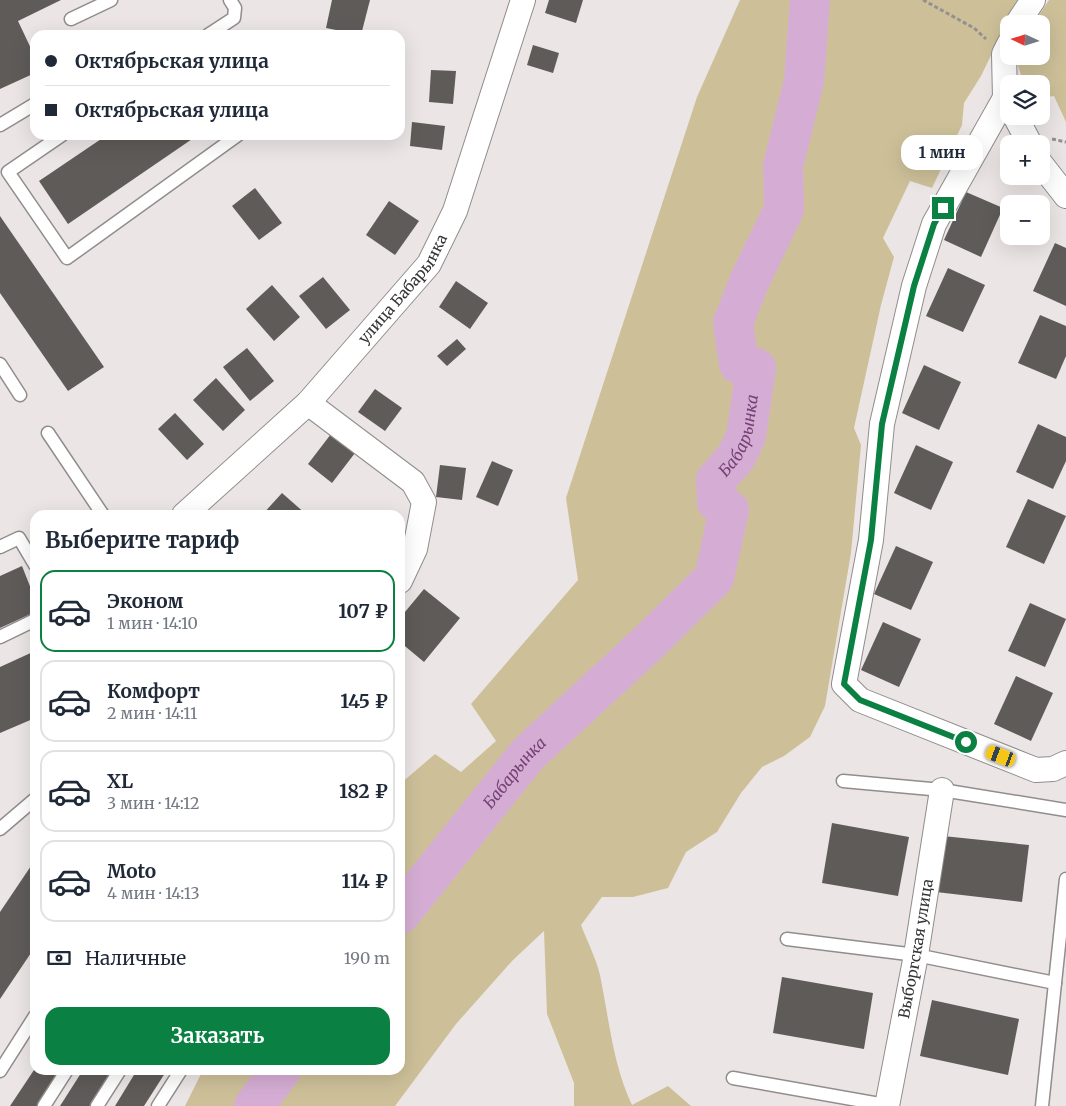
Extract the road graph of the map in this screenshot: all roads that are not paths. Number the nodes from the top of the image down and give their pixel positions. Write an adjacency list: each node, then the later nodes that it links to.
1 (111, 0): 6 (lane)
2 (230, 0): 7 (lane)
3 (523, 0): 17 (street, улица Бабарынка)
4 (1033, 0): 5 (street)
5 (1024, 15)
6 (71, 20)
7 (216, 30)
8 (30, 107): 10 (lane)
9 (1000, 120): 26 (street)
10 (0, 125)
11 (55, 140): 12 (lane)
12 (231, 140)
13 (1050, 176): 14 (street)
14 (1066, 196)
15 (0, 364): 16 (lane)
16 (20, 395)
17 (308, 403): 20 (street, улица Бабарынка); 23 (street)
18 (48, 433): 19 (lane)
19 (100, 510)
20 (190, 510)
21 (0, 547): 22 (lane)
22 (30, 557)
23 (405, 570)
24 (30, 622): 25 (lane)
25 (0, 637)
26 (1066, 763)
27 (843, 781): 28 (lane)
28 (942, 790): 30 (lane); 34 (street, Выборгская улица)
29 (30, 803): 31 (lane)
30 (1066, 810)
31 (0, 829)
32 (1066, 879): 35 (lane)
33 (787, 939): 34 (lane)
34 (916, 956): 35 (lane); 45 (street, Выборгская улица)
35 (1055, 983): 46 (lane)
36 (30, 1024): 37 (lane)
37 (0, 1071)
38 (64, 1075): 42 (lane)
39 (117, 1075): 43 (lane)
40 (177, 1075): 44 (lane)
41 (733, 1078): 45 (lane)
42 (44, 1106)
43 (98, 1106)
44 (158, 1106)
45 (889, 1106)
46 (1042, 1106)

